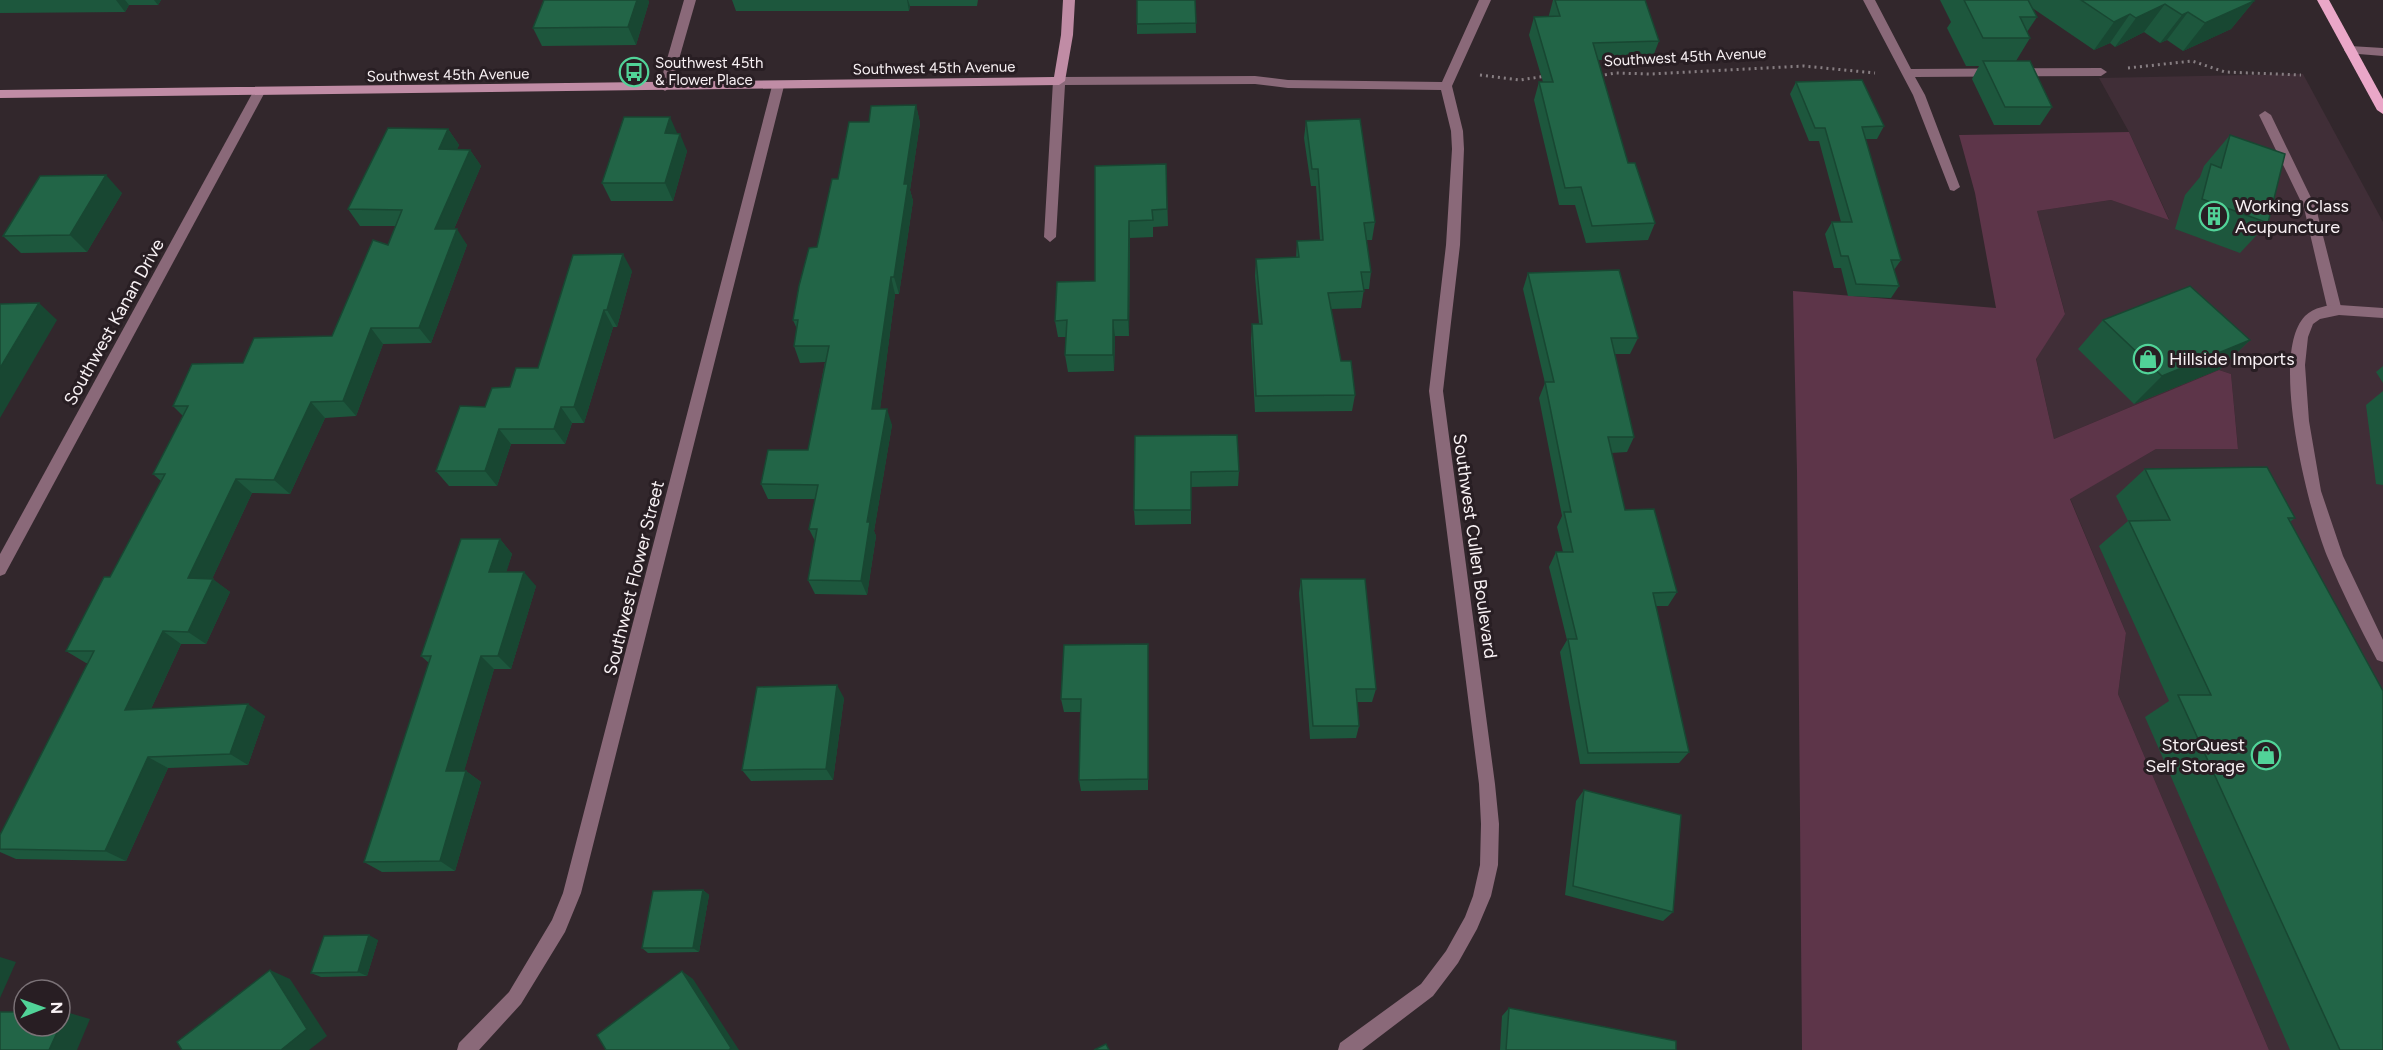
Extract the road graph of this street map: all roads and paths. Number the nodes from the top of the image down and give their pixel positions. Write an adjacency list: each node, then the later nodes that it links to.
1 (690, 0): 17 (street)
2 (1069, 0): 14 (street)
3 (1485, 0): 16 (street)
4 (1869, 0): 10 (street)
5 (2323, 0): 6 (main road)
6 (2350, 50): 7 (street); 20 (main road)
7 (2383, 52)
8 (2101, 72): 10 (street); 12 (path)
9 (1863, 73): 13 (path, Southwest 45th Avenue)
10 (1908, 73): 22 (street)
11 (1552, 75): 16 (path)
12 (2301, 75)
13 (1598, 76)
14 (1059, 81): 15 (street, Southwest 45th Avenue); 16 (street, Southwest 45th Avenue); 23 (street)
15 (778, 86): 17 (street, Southwest 45th Avenue); 28 (street, Southwest Flower Street)
16 (1446, 86): 29 (street, Southwest Cullen Boulevard)
17 (665, 87): 18 (street, Southwest 45th Avenue)
18 (260, 92): 19 (street, Southwest 45th Avenue); 26 (street, Southwest Kanan Drive)
19 (0, 94)
20 (2383, 110)
21 (2265, 115): 24 (street)
22 (1954, 187)
23 (1050, 237)
24 (2335, 311): 25 (street); 27 (street)
25 (2383, 313)
26 (0, 569)
27 (2383, 655)
28 (466, 1050)
29 (1347, 1050)

